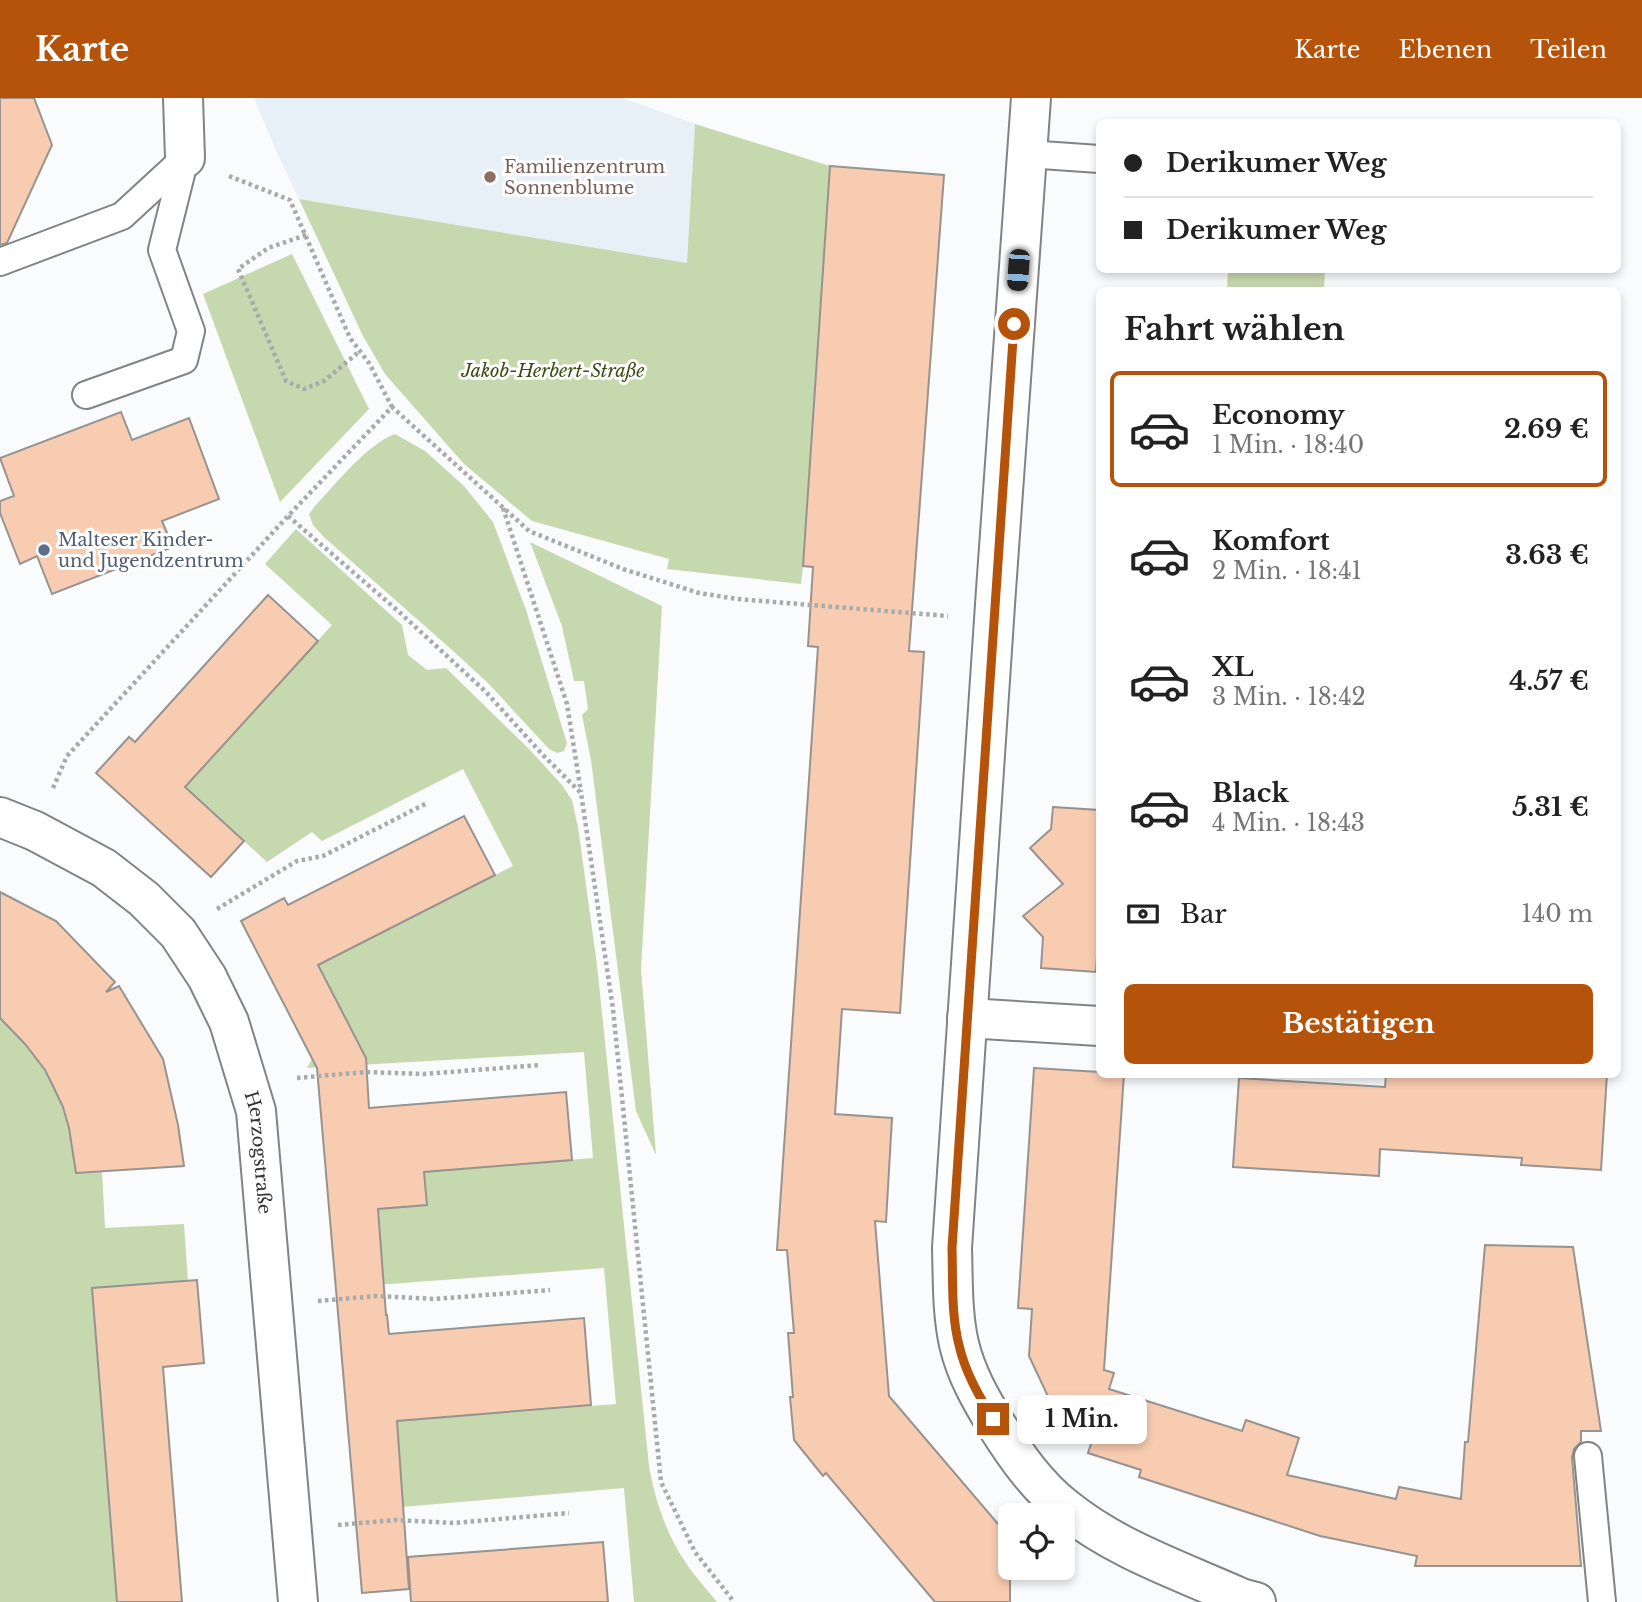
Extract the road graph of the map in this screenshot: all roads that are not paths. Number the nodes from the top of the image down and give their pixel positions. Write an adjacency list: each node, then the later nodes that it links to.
1 (183, 98): 4 (street)
2 (1031, 98): 3 (street)
3 (1027, 154): 5 (lane); 9 (street)
4 (185, 158): 6 (lane); 7 (lane)
5 (1096, 159)
6 (0, 262)
7 (86, 395)
8 (0, 817): 13 (street, Herzogstraße)
9 (967, 1018): 10 (street); 12 (street)
10 (1096, 1026)
11 (1588, 1456): 14 (lane)
12 (1246, 1601)
13 (298, 1602)
14 (1602, 1602)

